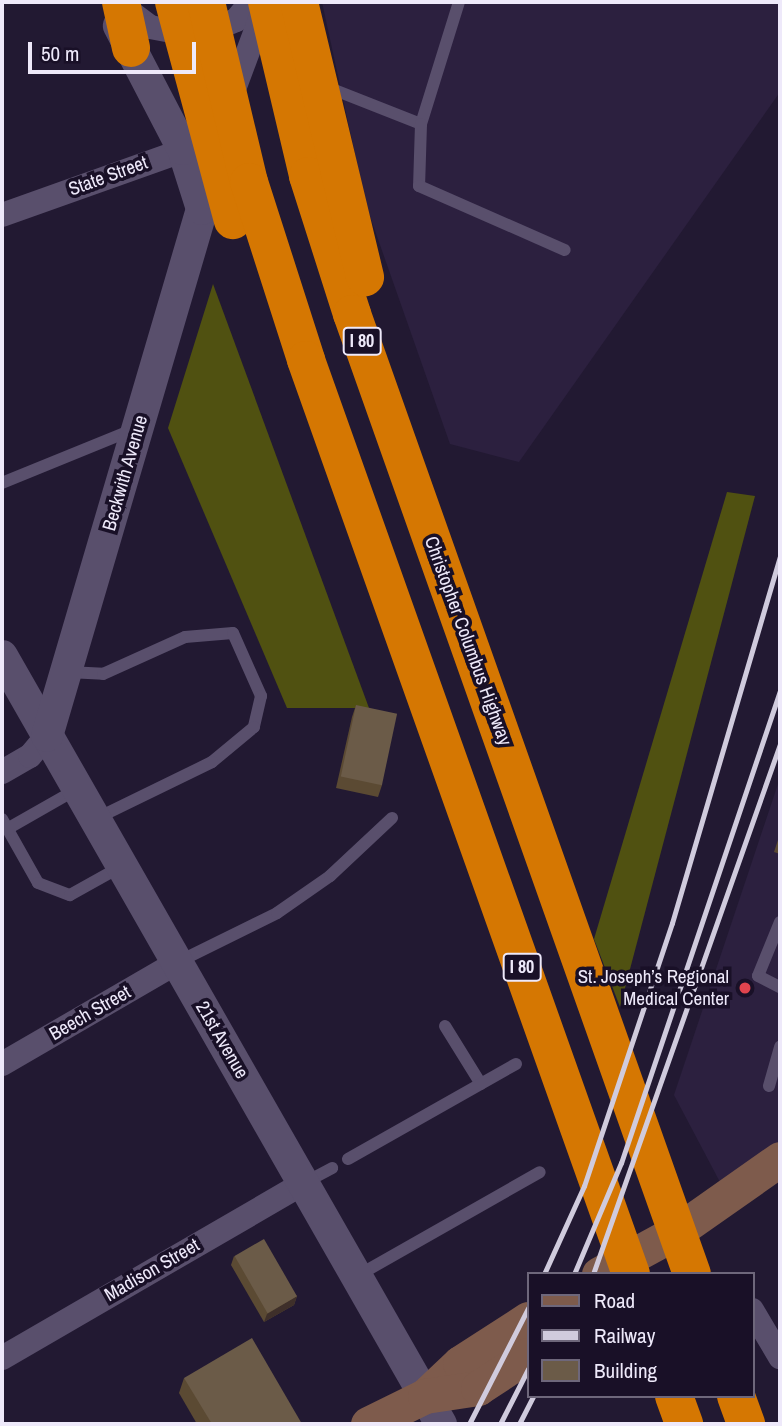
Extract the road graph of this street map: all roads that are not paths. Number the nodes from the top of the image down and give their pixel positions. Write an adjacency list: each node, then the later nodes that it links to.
1 (174, 2): 17 (highway)
2 (206, 2): 17 (highway, I 80)
3 (251, 2): 7 (street)
4 (267, 2): 8 (street, Beckwith Avenue); 10 (highway)
5 (299, 2): 10 (highway)
6 (459, 2): 11 (lane)
7 (116, 3): 9 (highway)
8 (251, 42): 11 (lane); 12 (street, Beckwith Avenue)
9 (131, 48): 13 (street)
10 (309, 121): 47 (highway, Christopher Columbus Highway)
11 (421, 124): 16 (lane)
12 (215, 141): 13 (street, State Street); 14 (street, Beckwith Avenue)
13 (183, 149): 14 (street); 15 (street, State Street)
14 (202, 209): 18 (street, Beckwith Avenue)
15 (2, 215)
16 (565, 250)
17 (306, 360): 45 (highway, I 80)
18 (138, 428): 19 (lane); 21 (street, Beckwith Avenue)
19 (2, 483)
20 (2, 656): 22 (street, 21st Avenue)
21 (68, 672): 22 (street, Beckwith Avenue); 26 (lane)
22 (47, 736): 23 (street); 24 (street, 21st Avenue)
23 (2, 772)
24 (78, 789): 26 (street, 21st Avenue); 27 (lane)
25 (392, 817): 30 (lane)
26 (95, 818): 28 (street, 21st Avenue)
27 (4, 824): 28 (lane)
28 (122, 866): 30 (street, 21st Avenue)
29 (780, 922): 31 (lane)
30 (178, 962): 34 (street, Beech Street); 42 (street, 21st Avenue)
31 (780, 987)
32 (445, 1026): 36 (lane)
33 (780, 1047): 37 (lane)
34 (2, 1063)
35 (516, 1064): 36 (lane)
36 (481, 1084): 38 (lane)
37 (769, 1086)
38 (348, 1159)
39 (780, 1159): 43 (main road)
40 (332, 1168): 42 (lane)
41 (540, 1172): 48 (lane)
42 (304, 1183): 48 (street, 21st Avenue); 53 (street, Madison Street)
43 (676, 1232): 44 (main road); 46 (main road)
44 (603, 1272)
45 (630, 1272)
46 (641, 1272)
47 (691, 1272)
48 (357, 1276): 55 (street, 21st Avenue)
49 (754, 1313): 52 (street)
50 (526, 1320): 55 (main road)
51 (526, 1356): 55 (main road)
52 (780, 1357)
53 (2, 1358)
54 (675, 1398): 57 (highway)
55 (433, 1410): 56 (main road)
56 (368, 1424)
57 (684, 1424)

